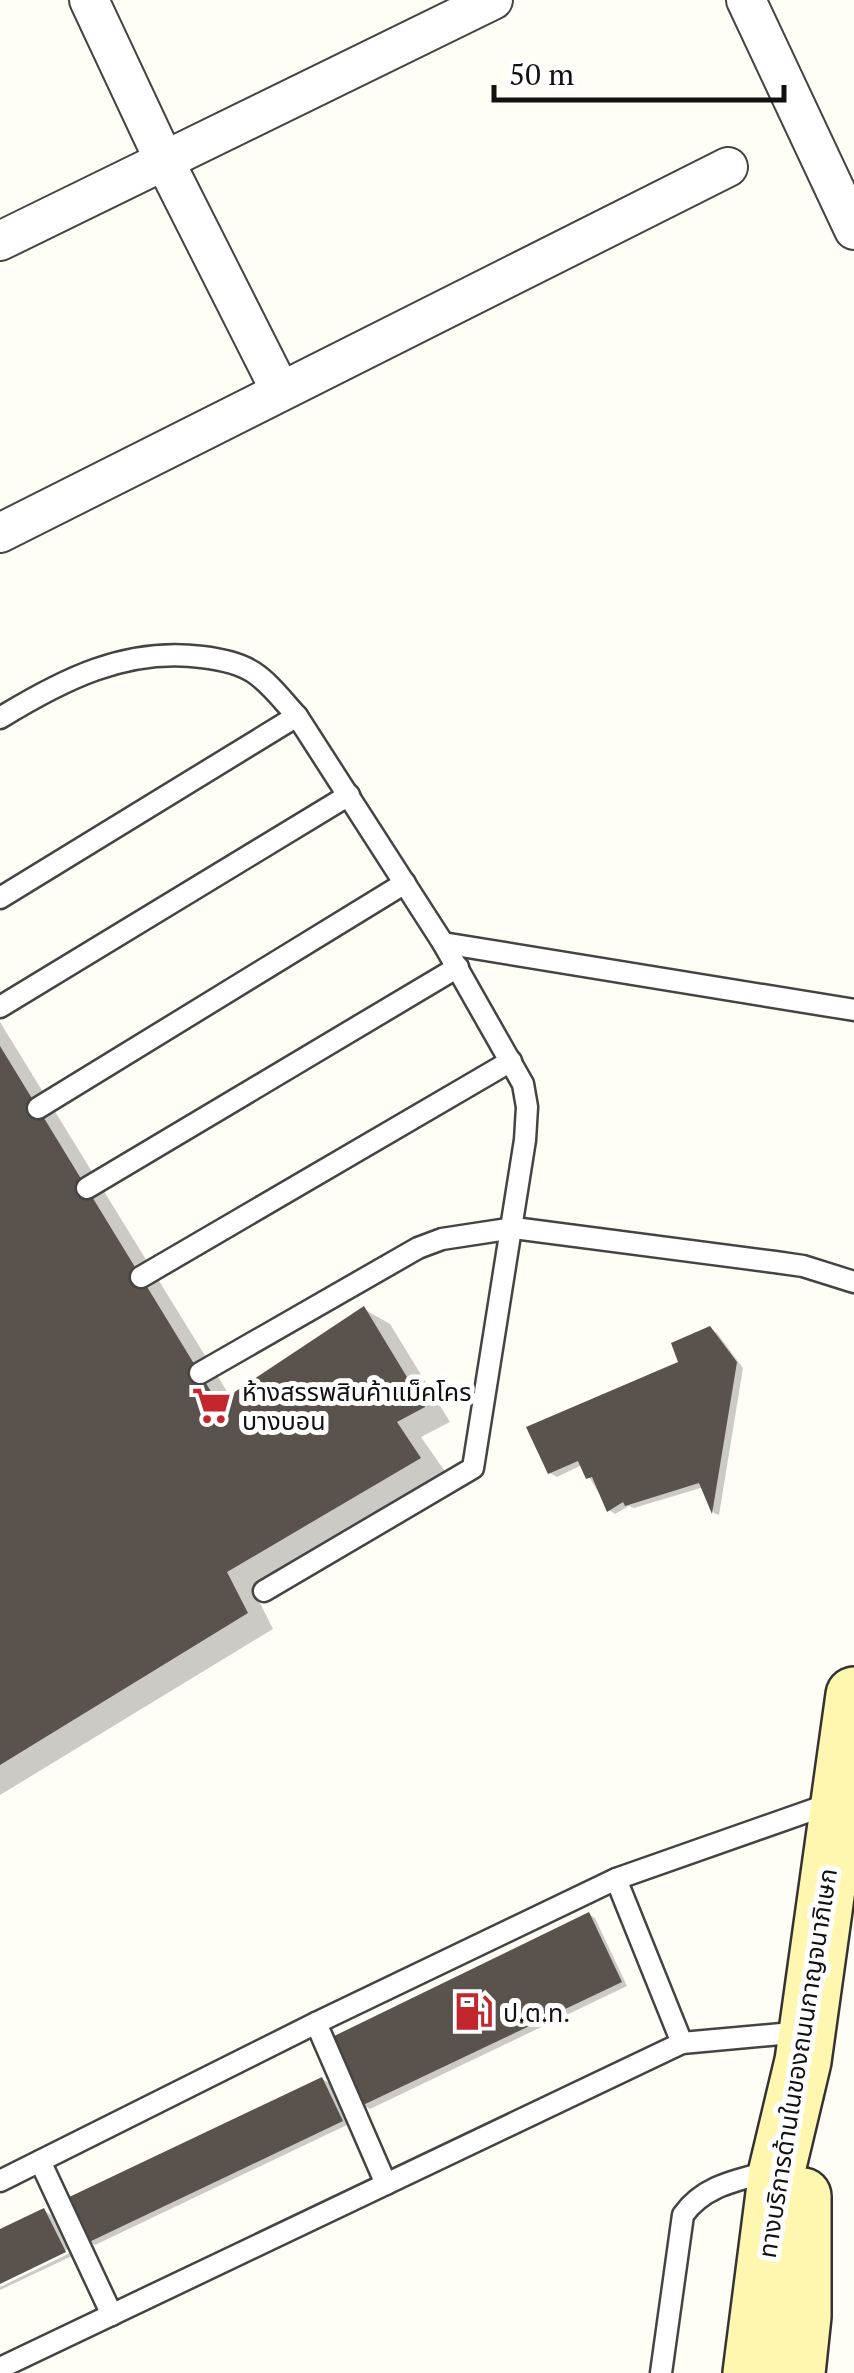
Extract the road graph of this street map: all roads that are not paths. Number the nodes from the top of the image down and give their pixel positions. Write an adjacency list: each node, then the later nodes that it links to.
1 (90, 0): 4 (street)
2 (493, 0): 4 (street)
3 (746, 0): 6 (street)
4 (164, 160): 7 (street); 8 (street)
5 (728, 167): 8 (street)
6 (854, 230)
7 (0, 242)
8 (280, 390): 9 (street)
9 (0, 532)
10 (297, 716): 11 (lane); 12 (lane); 14 (lane)
11 (0, 718)
12 (348, 796): 13 (lane); 17 (lane)
13 (405, 882): 15 (lane); 20 (lane)
14 (0, 898)
15 (444, 943): 16 (lane); 18 (lane)
16 (458, 967): 19 (lane); 21 (lane)
17 (0, 1007)
18 (854, 1010)
19 (511, 1061): 22 (lane); 23 (lane)
20 (38, 1108)
21 (87, 1188)
22 (514, 1228): 24 (lane); 25 (lane); 26 (lane)
23 (141, 1276)
24 (854, 1282)
25 (200, 1373)
26 (264, 1590)
27 (854, 1694): 28 (main road, ทางบริการด้านในของถนนกาญจนาภิเษก)
28 (839, 1800): 29 (lane); 32 (main road, ทางบริการด้านในของถนนกาญจนาภิเษก)
29 (616, 1879): 30 (lane); 31 (lane)
30 (316, 2023): 33 (lane); 36 (lane)
31 (682, 2043): 32 (lane); 36 (lane)
32 (805, 2043): 34 (main road, ทางบริการด้านในของถนนกาญจนาภิเษก); 41 (main road)
33 (40, 2161): 35 (lane); 37 (lane)
34 (777, 2170): 39 (lane); 40 (main road, ทางบริการด้านในของถนนกาญจนาภิเษก)
35 (0, 2181)
36 (386, 2184): 37 (lane)
37 (112, 2314): 38 (lane)
38 (0, 2368)
39 (661, 2373)
40 (751, 2373)
41 (797, 2373)

